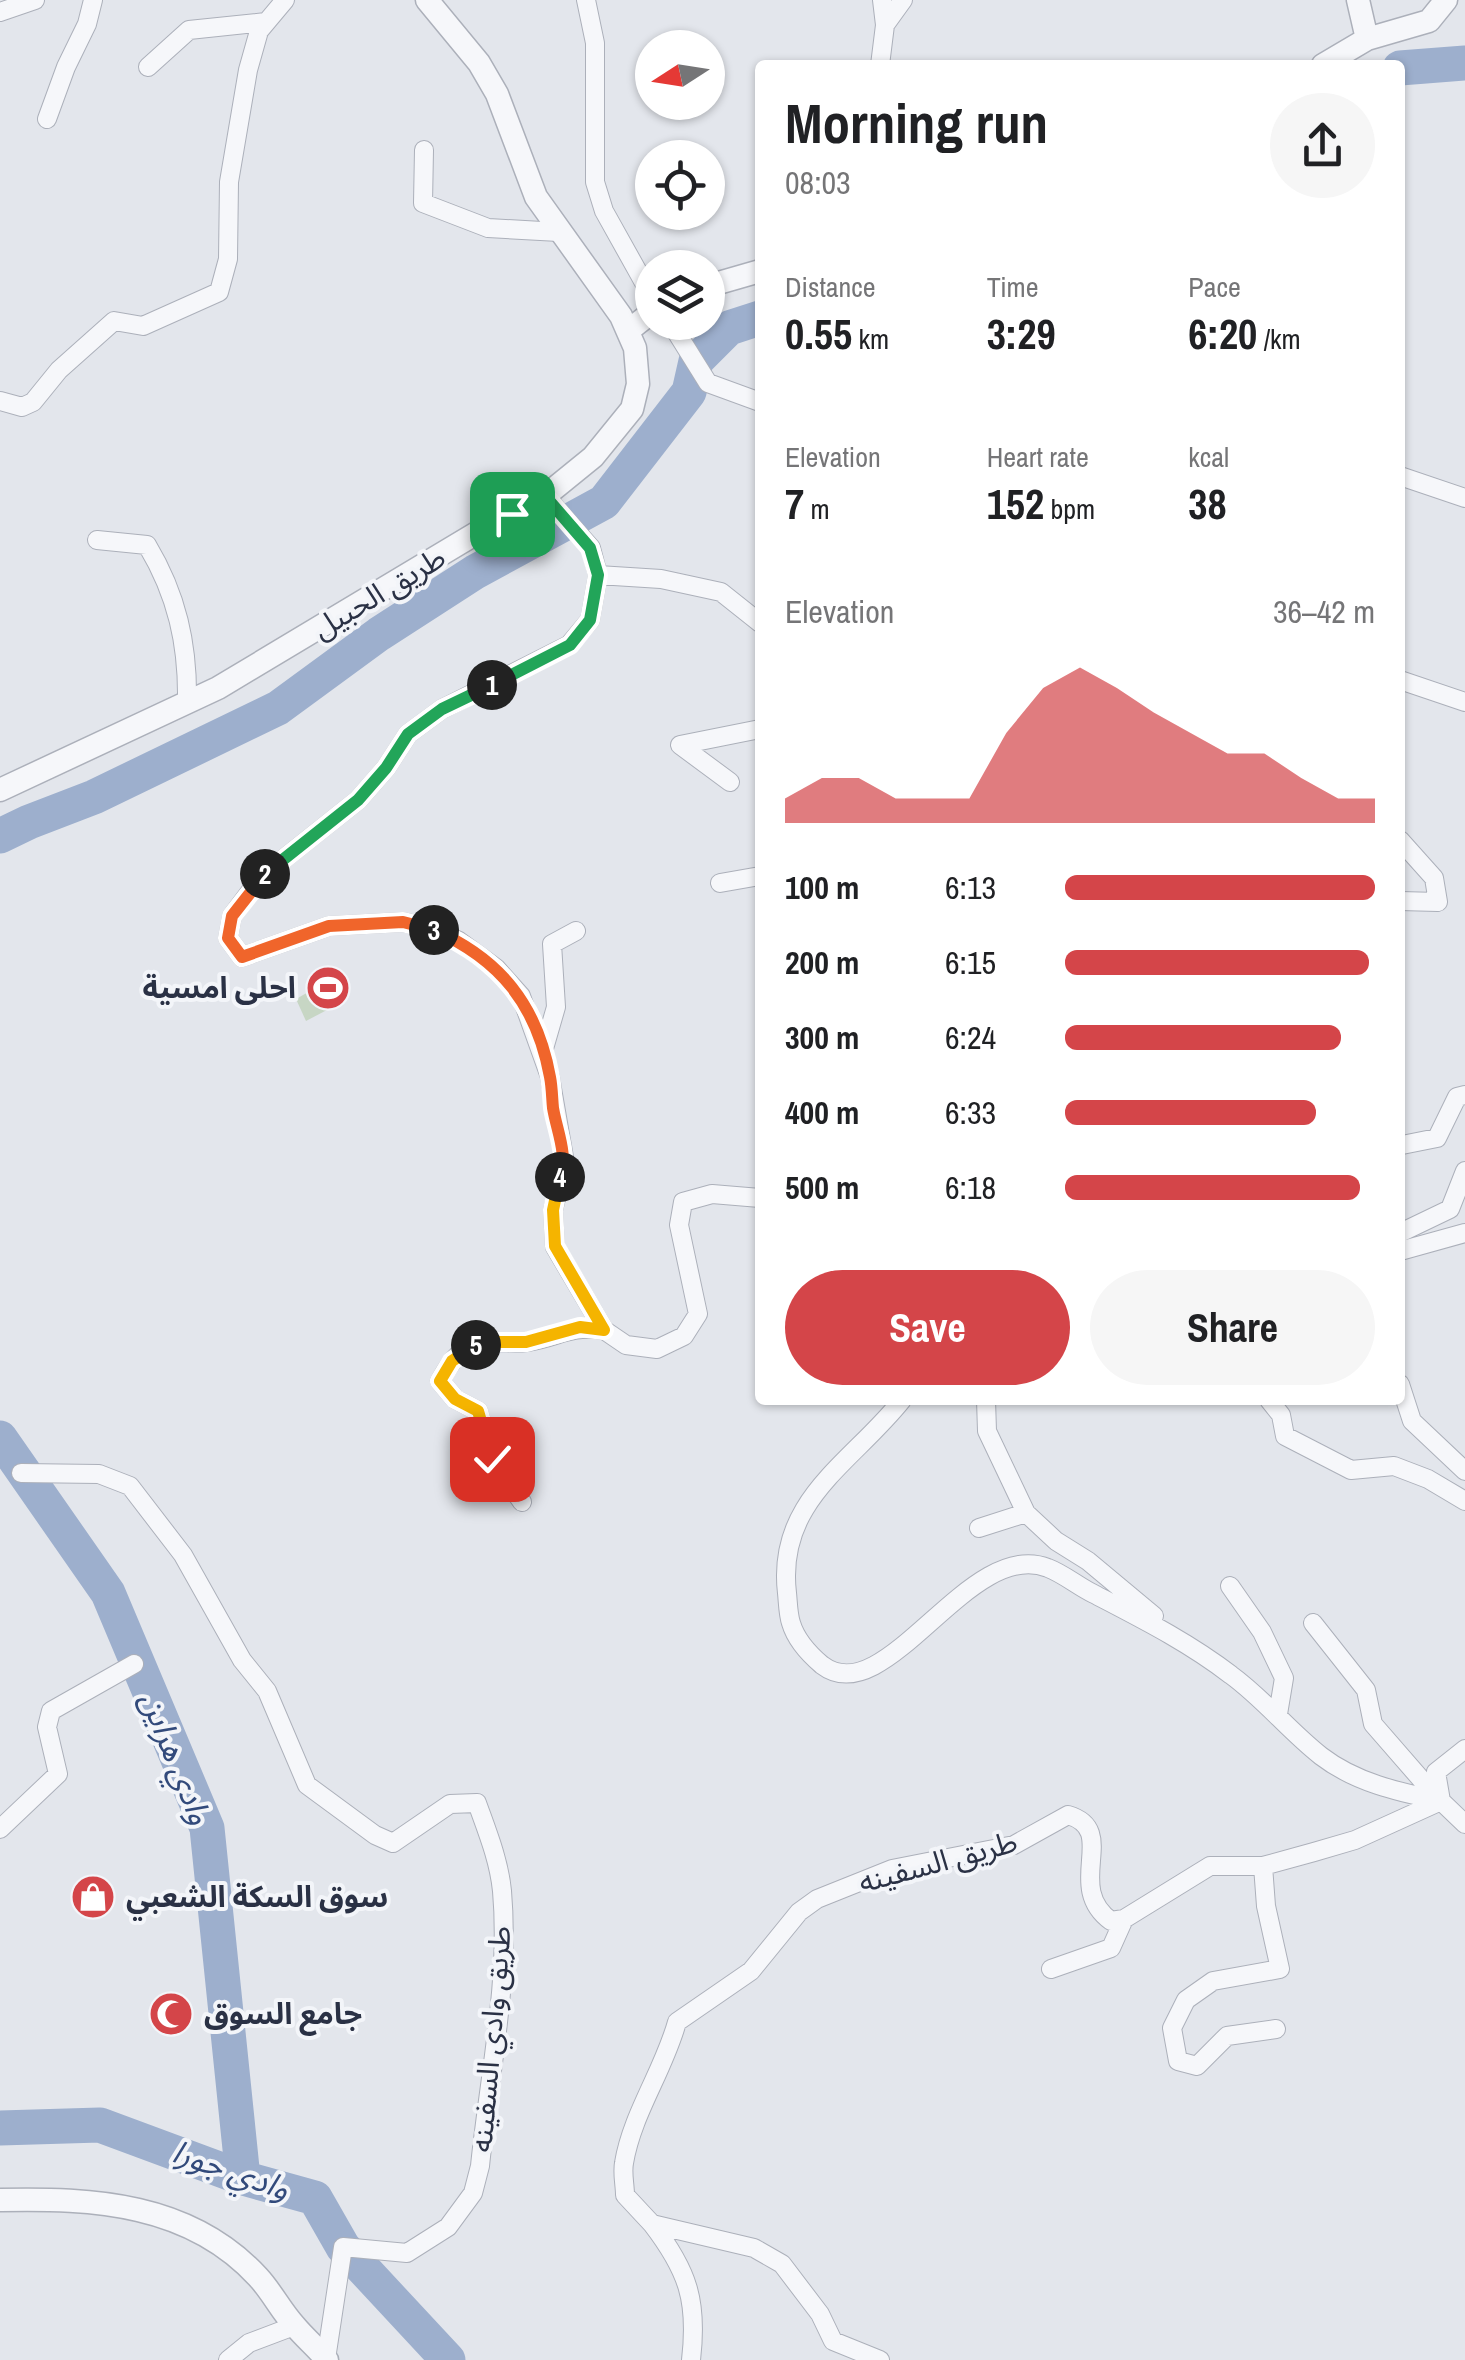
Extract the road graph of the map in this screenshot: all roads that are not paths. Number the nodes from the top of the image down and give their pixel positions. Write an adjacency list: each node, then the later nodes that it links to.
1 (35, 0): 10 (street)
2 (93, 0): 17 (street)
3 (285, 0): 11 (street)
4 (427, 0): 19 (street, طريق الحبيل)
5 (586, 0): 20 (street)
6 (882, 0): 12 (street)
7 (903, 0): 12 (street)
8 (1358, 0): 13 (street)
9 (1446, 0): 13 (street)
10 (0, 12)
11 (266, 22): 16 (street); 27 (street)
12 (885, 25): 14 (street)
13 (1367, 39): 15 (street)
14 (881, 60)
15 (1331, 60)
16 (148, 67)
17 (47, 119)
18 (424, 150): 19 (street)
19 (559, 232): 24 (street, طريق الحبيل)
20 (635, 267)
21 (755, 273): 22 (street)
22 (725, 281)
23 (635, 325): 24 (street)
24 (628, 331): 29 (street, طريق الحبيل)
25 (681, 340): 26 (street)
26 (755, 400)
27 (0, 401)
28 (1405, 478): 30 (street)
29 (545, 496): 32 (street); 35 (street, طريق الحبيل)
30 (1465, 498)
31 (97, 540): 35 (street)
32 (598, 575): 33 (street); 45 (street)
33 (755, 619)
34 (1405, 682): 36 (street)
35 (187, 702): 39 (street, طريق الحبيل)
36 (1465, 702)
37 (755, 729): 38 (street)
38 (730, 782)
39 (0, 790)
40 (1405, 846): 43 (street)
41 (755, 877): 42 (street)
42 (720, 883)
43 (1405, 901)
44 (576, 931): 45 (street)
45 (543, 1052): 53 (street)
46 (1465, 1094): 47 (street)
47 (1405, 1144)
48 (1465, 1170): 50 (street)
49 (755, 1198): 53 (street)
50 (1405, 1230)
51 (1465, 1233): 52 (street)
52 (1405, 1250)
53 (604, 1330): 61 (street)
54 (1405, 1399): 58 (street)
55 (897, 1405): 66 (street)
56 (986, 1405): 62 (street)
57 (1274, 1405): 60 (street)
58 (1465, 1471)
59 (21, 1473): 80 (street, طريق وادي السفينه)
60 (1465, 1501)
61 (522, 1502)
62 (1026, 1513): 63 (street); 66 (street)
63 (978, 1528)
64 (1230, 1586): 68 (street)
65 (1313, 1623): 70 (street)
66 (1177, 1636): 68 (street)
67 (134, 1664): 72 (street)
68 (1278, 1714): 70 (street)
69 (1465, 1749): 70 (street)
70 (1441, 1802): 71 (street); 73 (street)
71 (1465, 1824)
72 (0, 1829)
73 (1263, 1866): 74 (street); 76 (street)
74 (1124, 1918): 75 (street); 78 (street, طريق السفينه)
75 (1050, 1969)
76 (1276, 2029)
77 (0, 2200): 79 (street)
78 (652, 2224): 82 (street, طريق السفينه); 83 (street)
79 (294, 2326): 80 (street); 81 (street)
80 (327, 2359)
81 (228, 2360)
82 (691, 2360)
83 (880, 2360)

